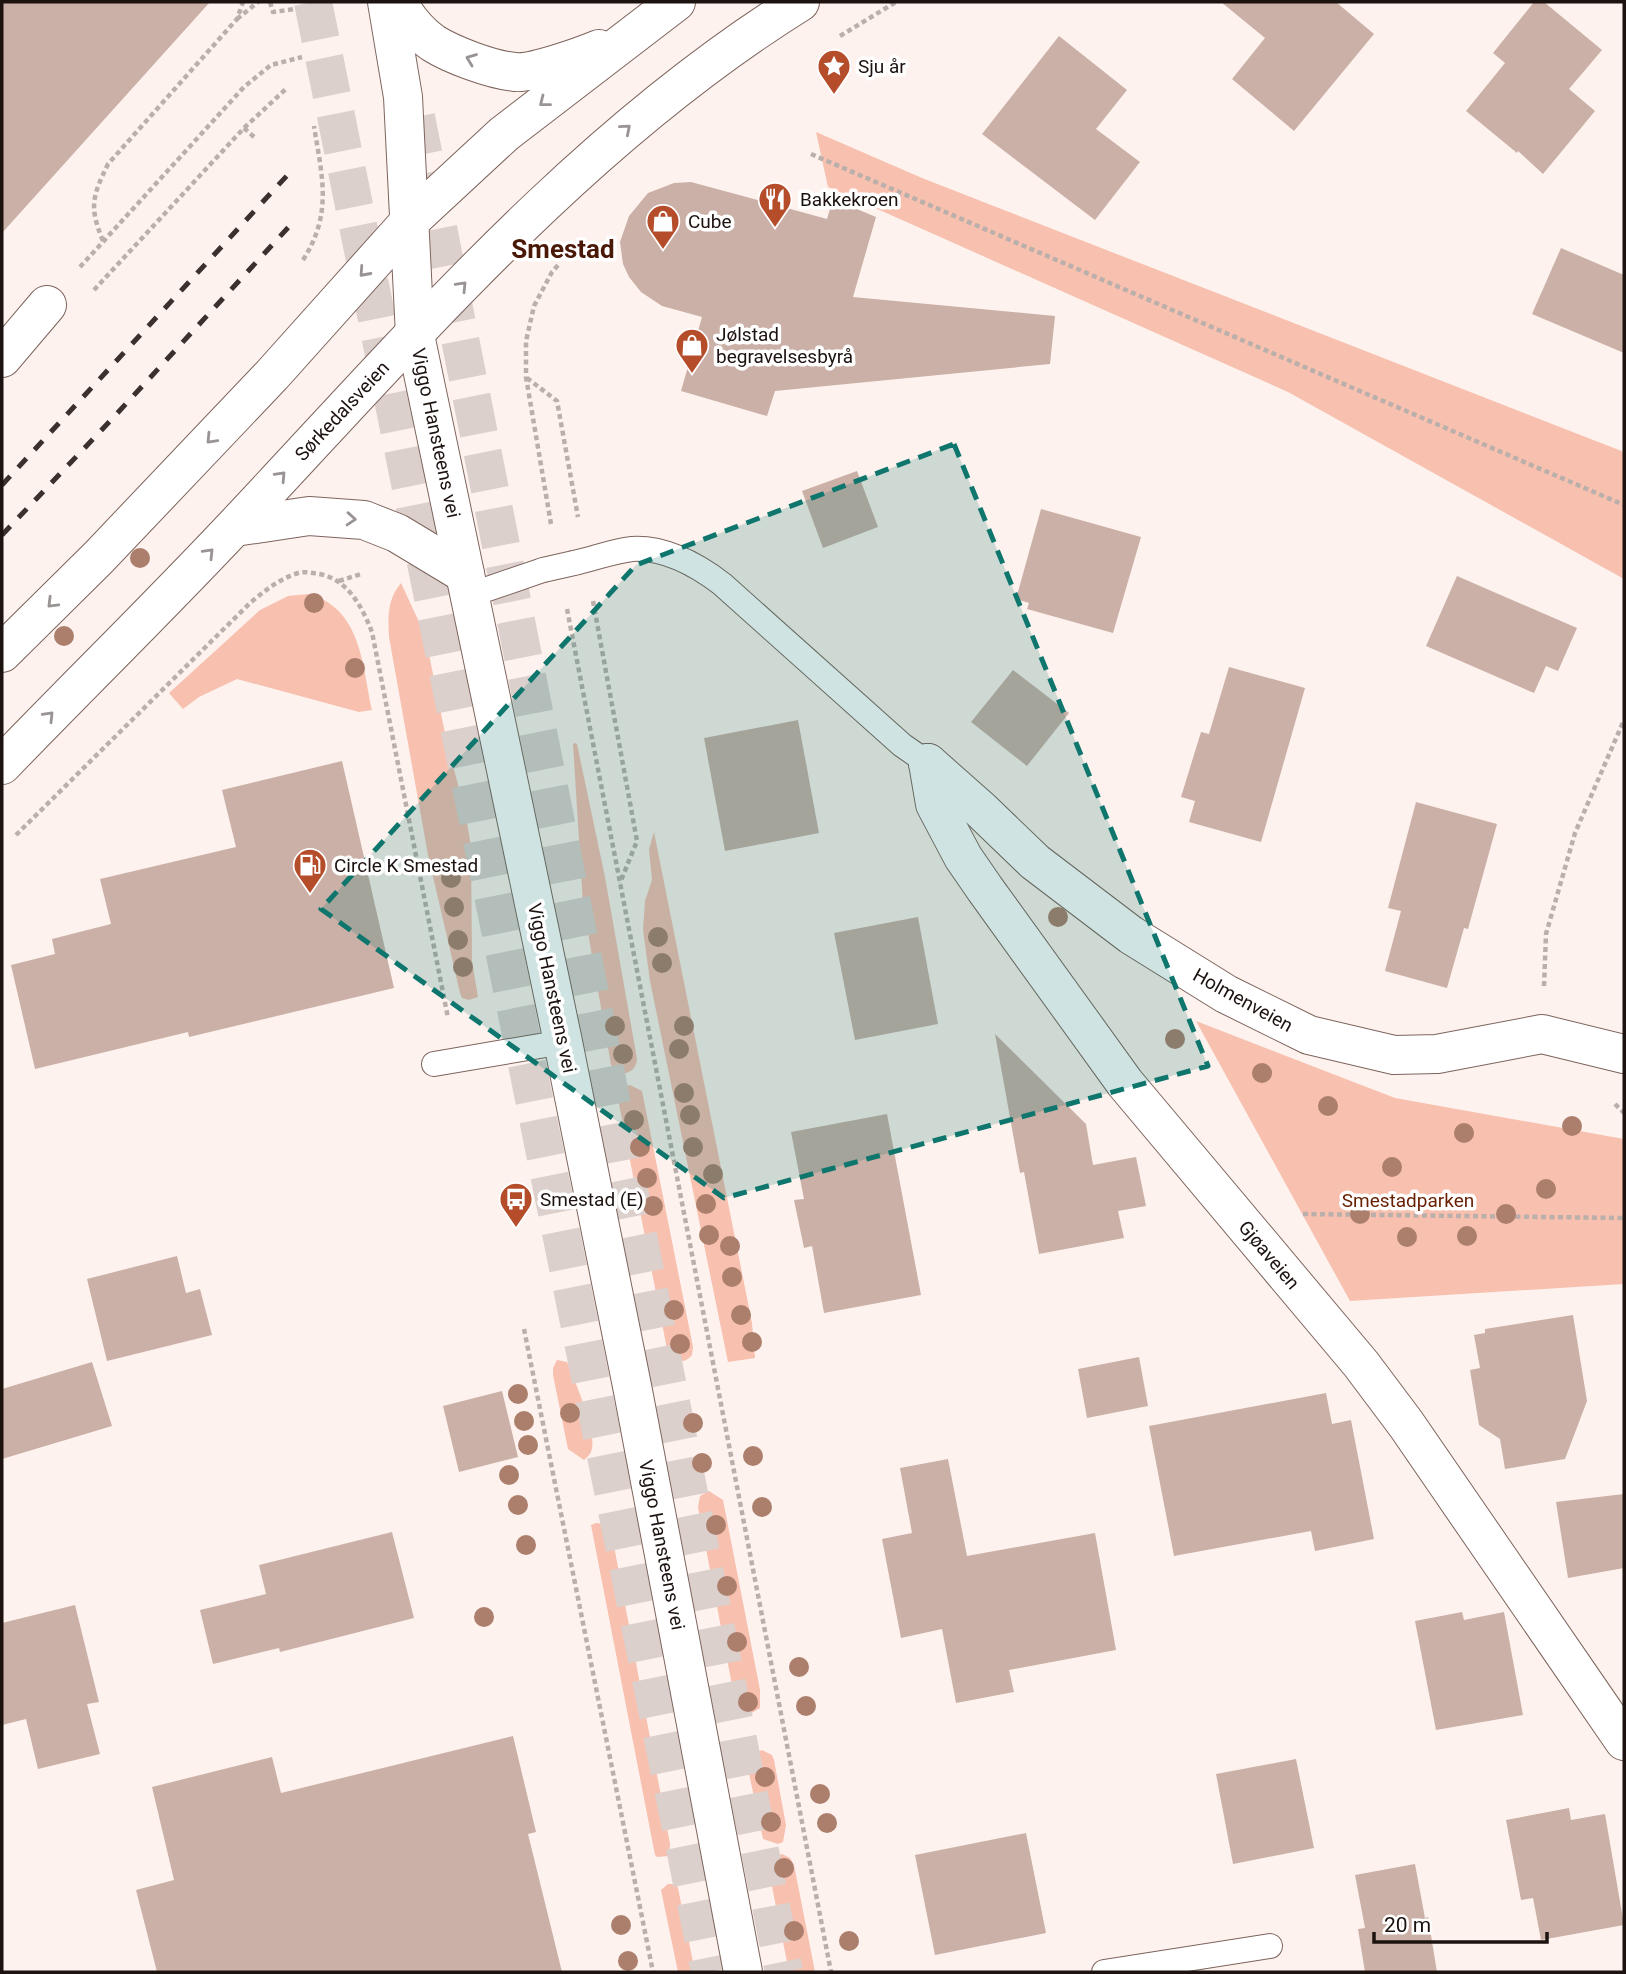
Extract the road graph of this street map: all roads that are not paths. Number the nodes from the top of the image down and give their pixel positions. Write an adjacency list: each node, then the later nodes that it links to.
1 (387, 2): 6 (main road, Viggo Hansteens vei)
2 (398, 2): 5 (main road, one-way to 2)
3 (676, 2): 5 (main road)
4 (800, 2): 8 (main road, Sørkedalsveien, one-way to 4)
5 (629, 36): 6 (main road, one-way to 6)
6 (410, 221): 8 (main road, Viggo Hansteens vei); 12 (main road, one-way to 12)
7 (47, 305): 9 (main road)
8 (415, 335): 10 (main road, Sørkedalsveien, one-way to 8); 11 (main road, Viggo Hansteens vei)
9 (2, 358)
10 (235, 527): 11 (main road, one-way to 11); 14 (main road, Sørkedalsveien, one-way to 10)
11 (468, 585): 13 (lane, bridge); 15 (main road, Viggo Hansteens vei)
12 (2, 653)
13 (928, 763): 16 (main road, Holmenveien); 18 (main road, Gjøaveien)
14 (2, 765)
15 (564, 1042): 17 (lane); 20 (main road, Viggo Hansteens vei)
16 (1624, 1054)
17 (434, 1065)
18 (1624, 1741)
19 (1270, 1946): 21 (lane)
20 (743, 1972)
21 (1104, 1972)

